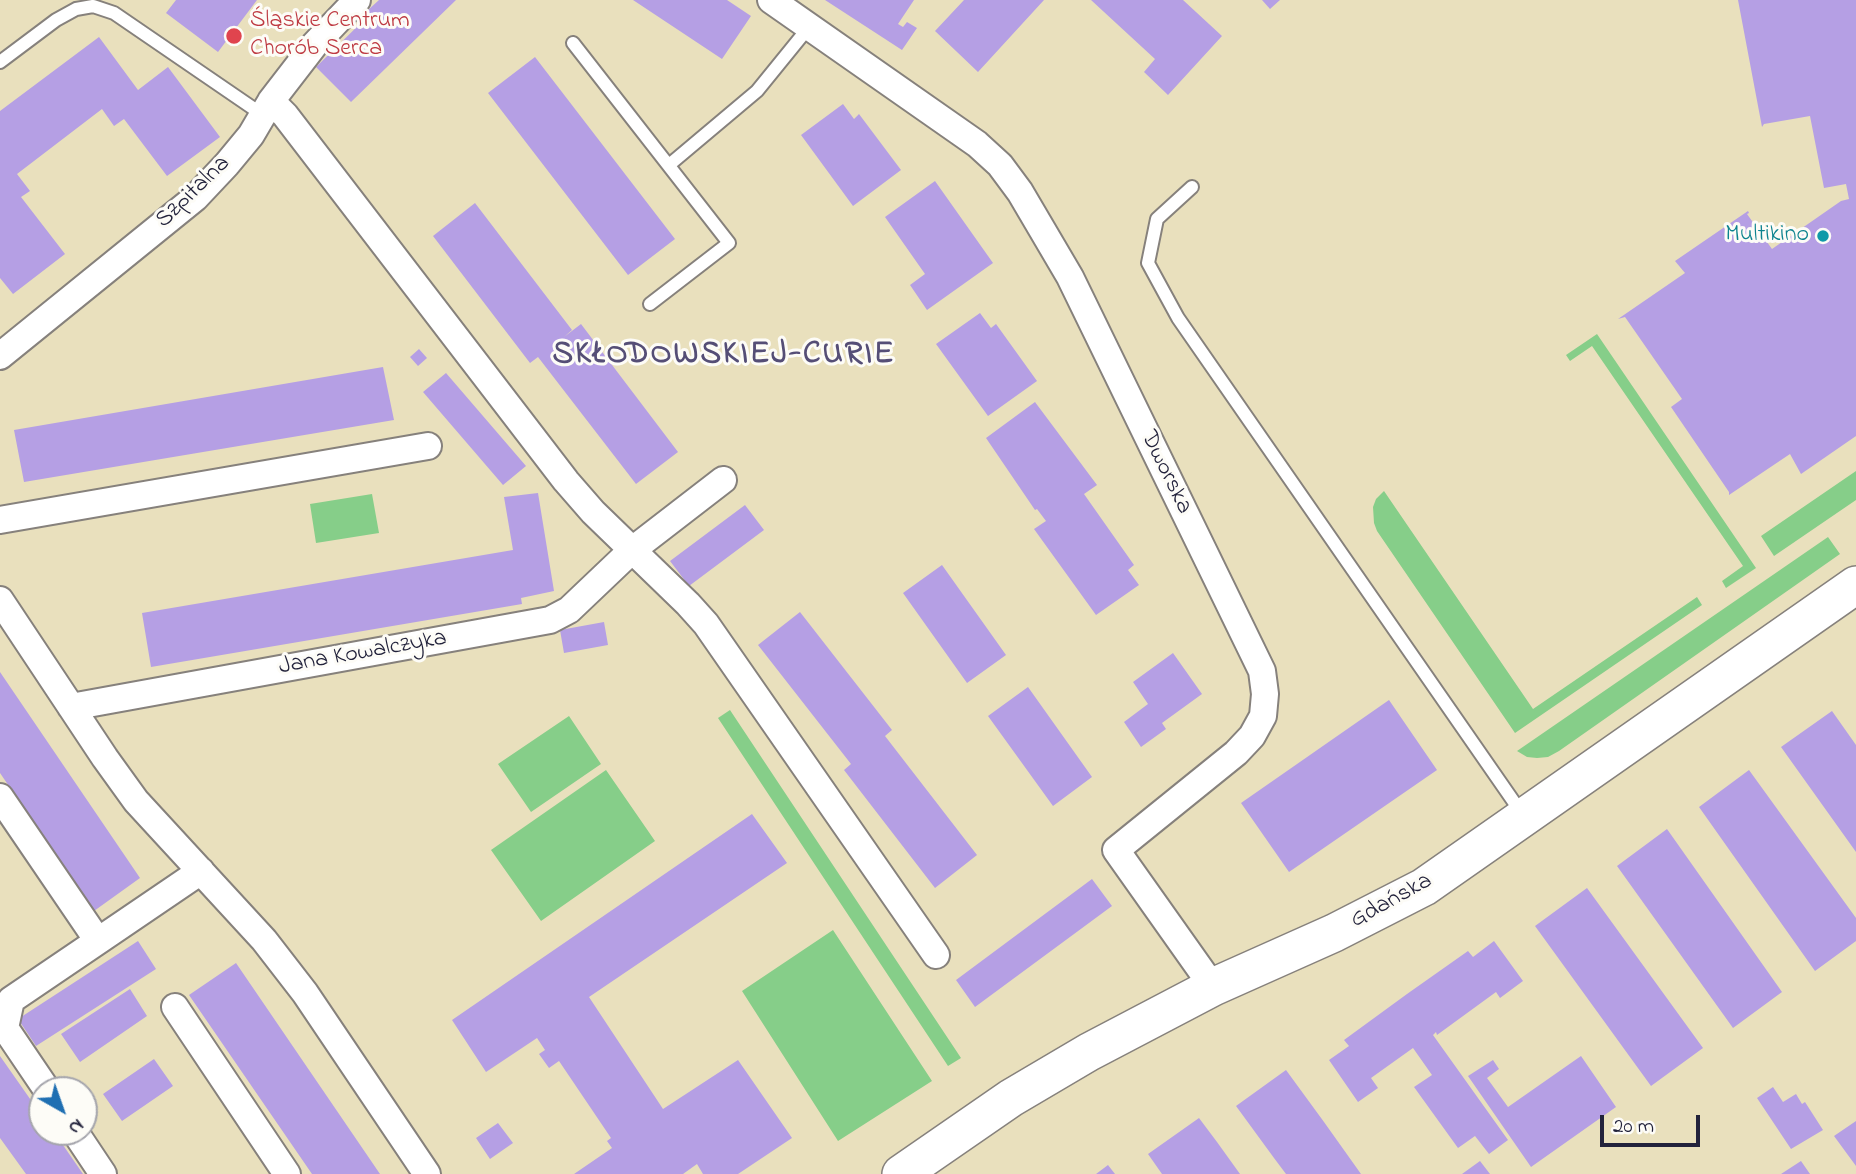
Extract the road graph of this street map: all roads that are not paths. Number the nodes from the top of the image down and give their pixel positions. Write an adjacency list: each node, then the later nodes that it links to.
1 (357, 0): 6 (street, Szpitalna)
2 (771, 0): 3 (street, Dworska)
3 (809, 27): 7 (lane); 23 (street, Dworska)
4 (573, 43): 7 (lane)
5 (0, 62): 6 (lane)
6 (267, 108): 10 (street, Szpitalna); 14 (street)
7 (668, 165): 9 (lane)
8 (1192, 187): 19 (lane)
9 (650, 304)
10 (0, 356)
11 (428, 446): 13 (street)
12 (723, 480): 14 (street, Jana Kowalczyka)
13 (0, 520)
14 (631, 551): 17 (street, Jana Kowalczyka); 22 (street)
15 (1856, 585): 19 (street, Gdańska)
16 (0, 600): 17 (street)
17 (71, 707): 20 (street)
18 (0, 797): 21 (street)
19 (1525, 818): 23 (street, Gdańska)
20 (201, 871): 21 (street); 29 (street)
21 (98, 941): 25 (street)
22 (936, 955)
23 (1213, 987): 30 (street, Gdańska)
24 (175, 1007): 28 (street)
25 (38, 1076)
26 (84, 1146): 27 (street)
27 (103, 1174)
28 (287, 1174)
29 (427, 1174)
30 (901, 1174)

